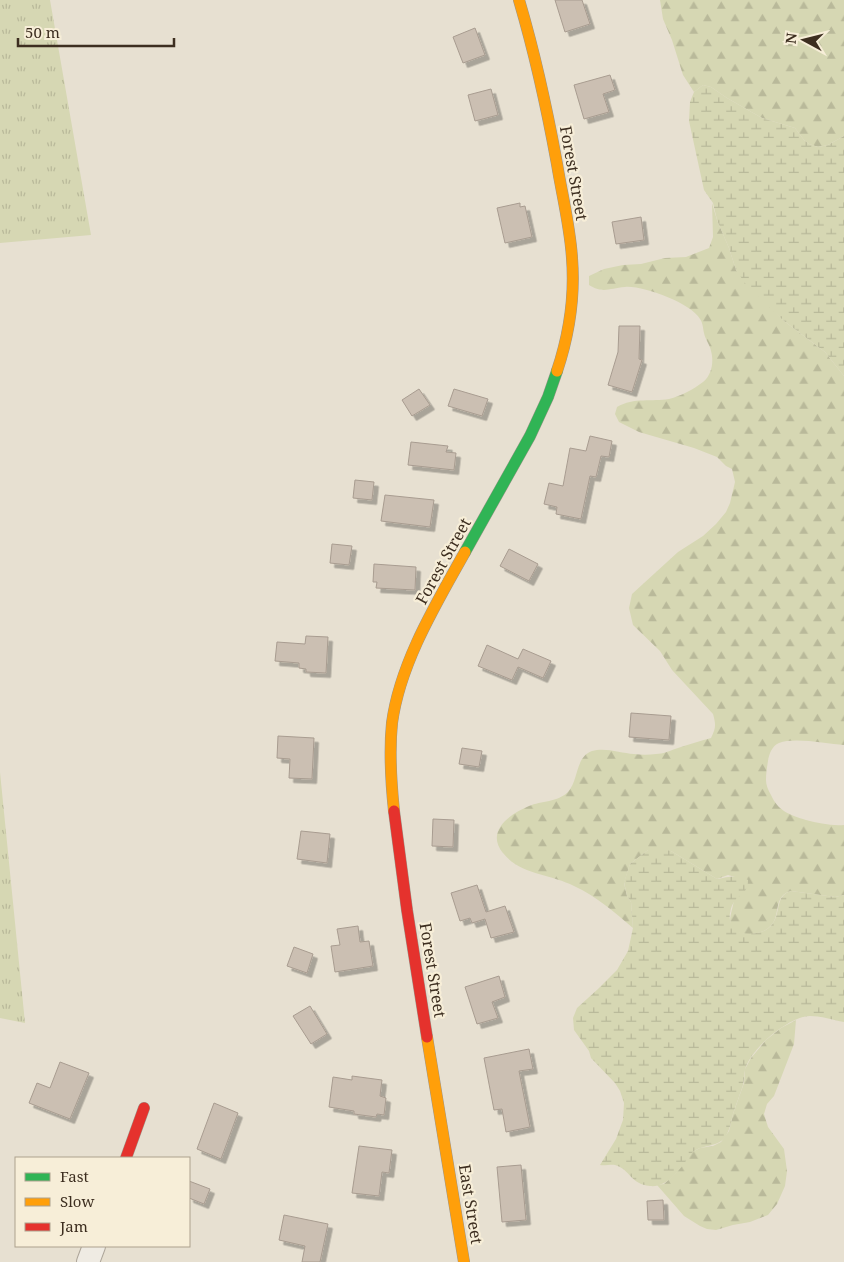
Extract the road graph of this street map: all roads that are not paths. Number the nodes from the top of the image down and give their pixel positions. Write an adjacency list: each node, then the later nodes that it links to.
1 (519, 0): 3 (main road, Forest Street)
2 (144, 1108): 4 (main road)
3 (446, 1150): 7 (main road, East Street)
4 (126, 1157)
5 (94, 1247): 6 (street)
6 (88, 1262)
7 (464, 1262)

